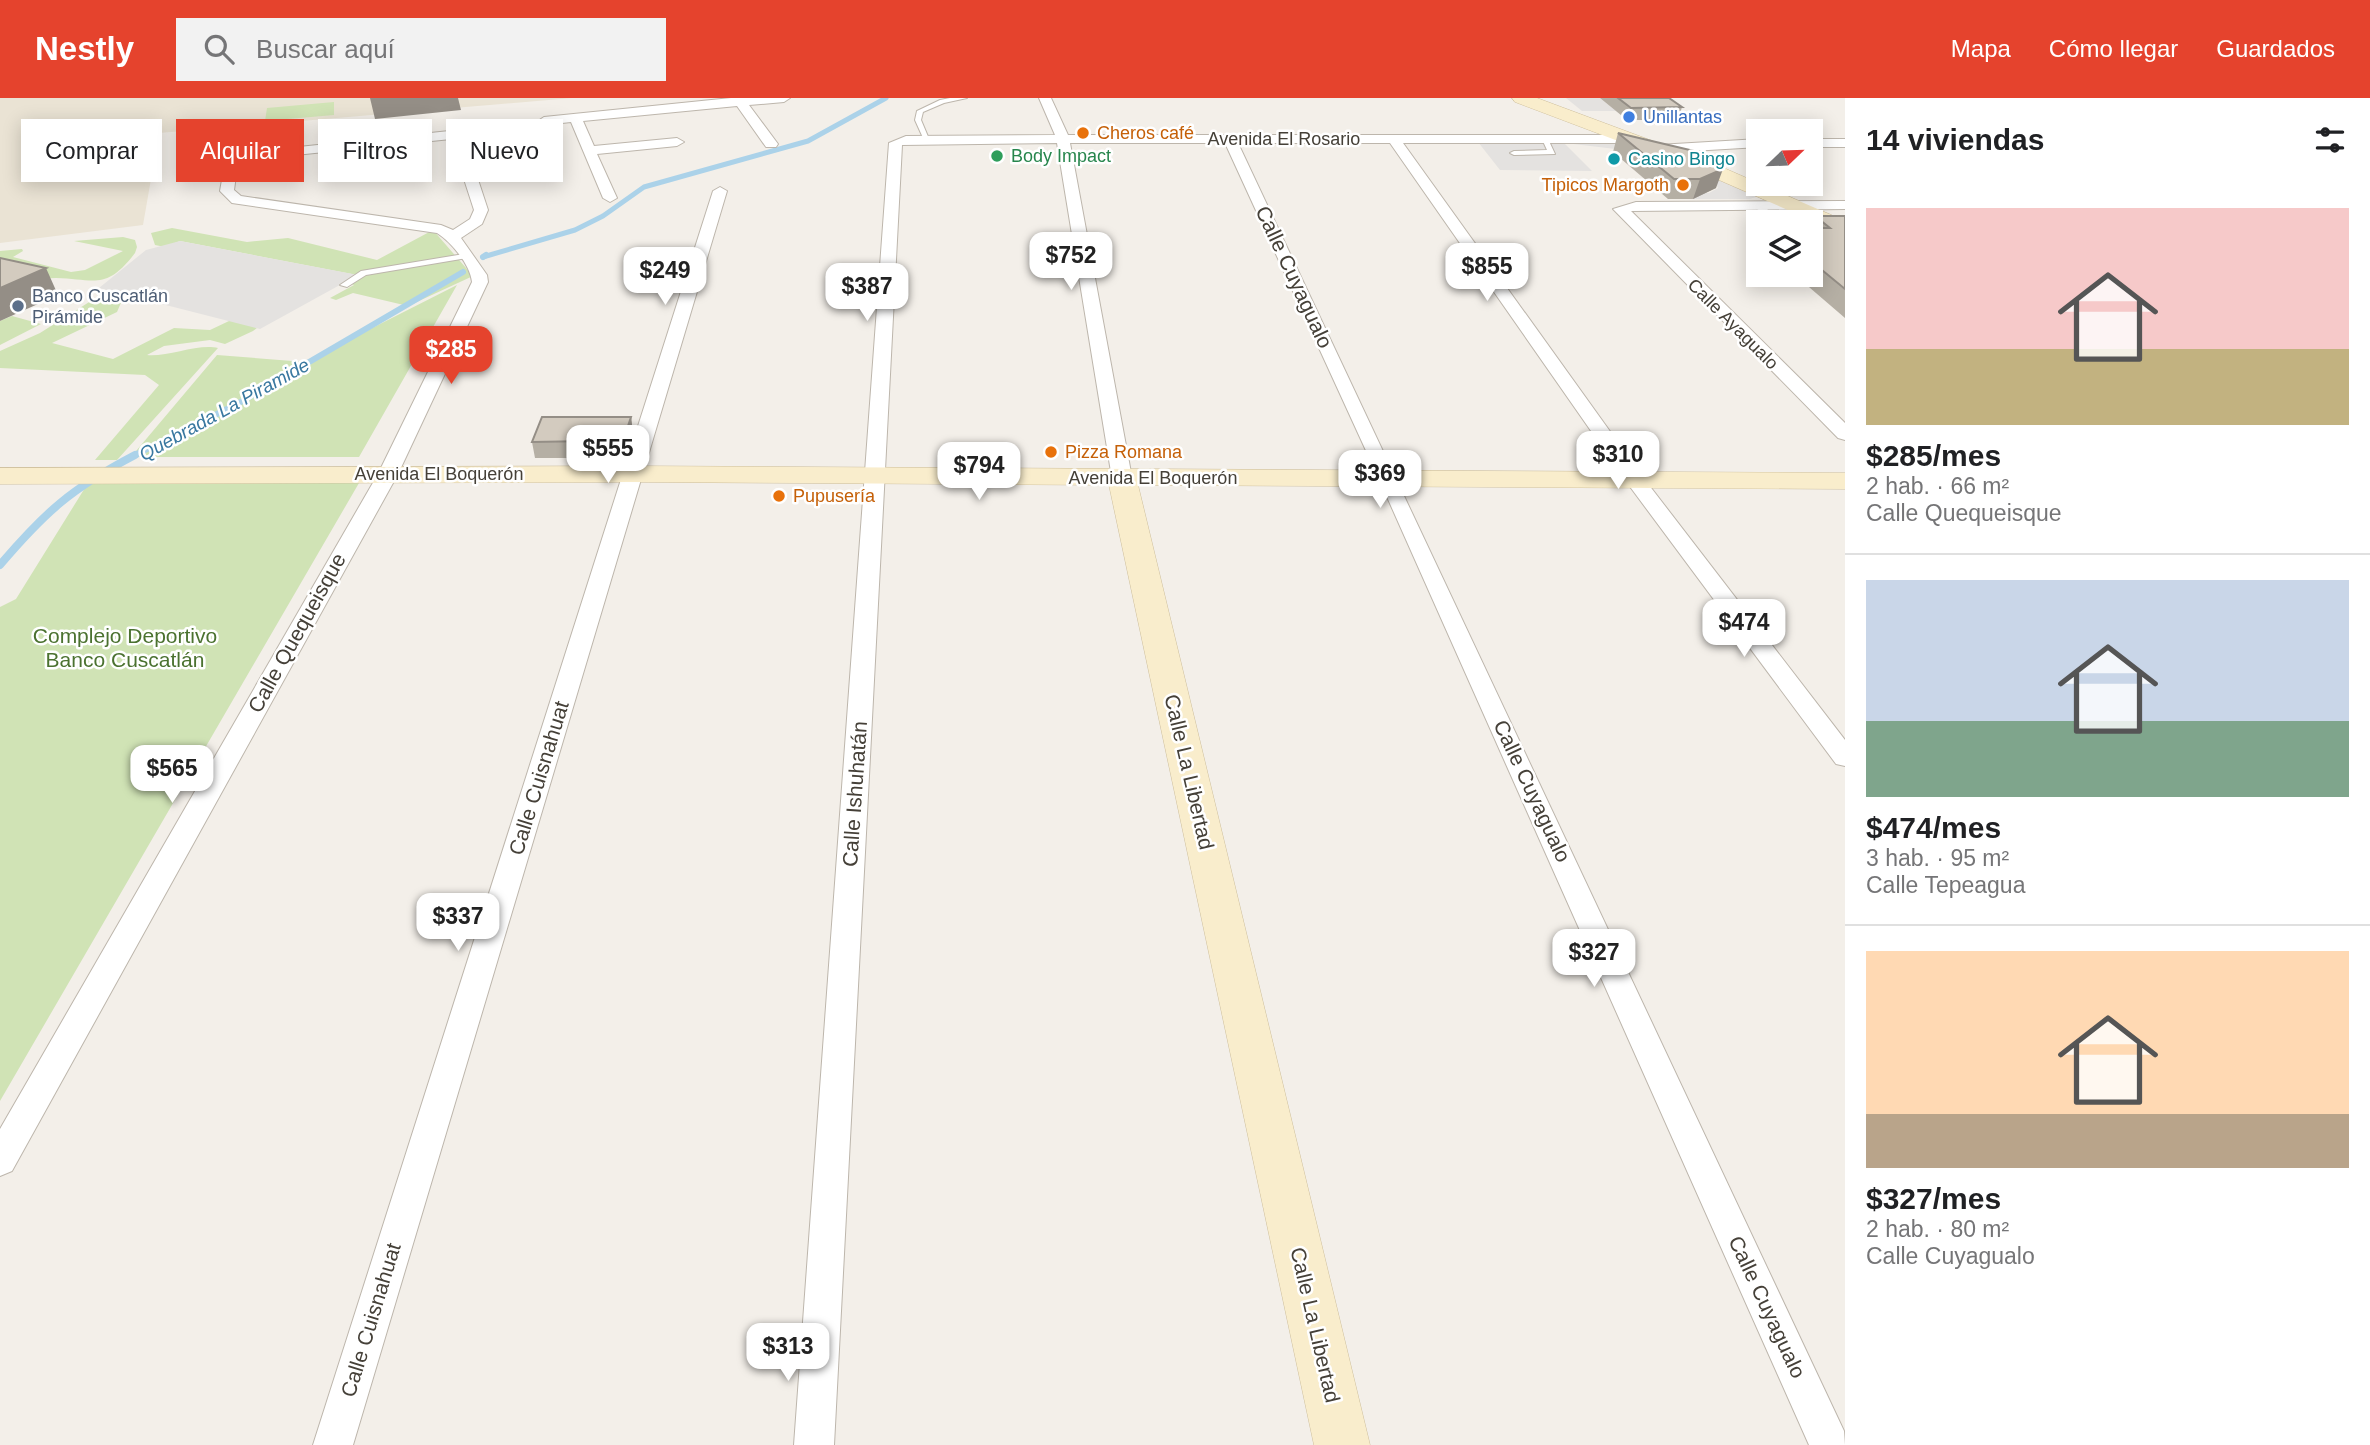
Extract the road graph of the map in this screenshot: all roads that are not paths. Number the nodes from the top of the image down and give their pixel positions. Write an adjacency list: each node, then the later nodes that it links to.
1 (784, 98): 5 (street)
2 (964, 98): 10 (lane)
3 (1045, 98): 9 (street, Calle La Libertad)
4 (1521, 98): 14 (street)
5 (739, 100): 6 (street); 19 (street)
6 (575, 118): 7 (street); 22 (street)
7 (563, 119)
8 (446, 137): 23 (street)
9 (1063, 138): 10 (street, Avenida El Rosario); 11 (street, Avenida El Rosario); 46 (street, Calle La Libertad)
10 (926, 139): 16 (street, Avenida El Rosario)
11 (1230, 139): 12 (street, Avenida El Rosario); 47 (street, Calle Cuyagualo)
12 (1394, 139): 13 (street, Avenida El Rosario); 48 (street)
13 (1545, 139): 14 (street, Avenida El Rosario); 24 (lane)
14 (1631, 139): 21 (street)
15 (677, 142): 22 (street)
16 (896, 143): 45 (street, Calle Ishuhatán)
17 (1824, 143): 18 (street)
18 (1845, 143)
19 (771, 144)
20 (1746, 144): 21 (street)
21 (1658, 149): 29 (street)
22 (589, 151): 28 (street)
23 (304, 152)
24 (1514, 153)
25 (228, 182): 35 (street)
26 (472, 182): 34 (street)
27 (720, 191): 43 (street, Calle Cuisnahuat)
28 (610, 198)
29 (1791, 203): 30 (street); 31 (street); 36 (street)
30 (1744, 204): 32 (lane); 33 (street)
31 (1845, 205)
32 (1764, 210)
33 (1622, 214): 41 (street, Calle Ayagualo)
34 (479, 219): 35 (street); 37 (street)
35 (429, 227): 37 (street)
36 (1845, 229)
37 (453, 237): 38 (street)
38 (464, 256): 39 (street); 40 (lane)
39 (480, 282): 42 (street, Calle Quequeisque)
40 (344, 285)
41 (1845, 434)
42 (387, 474): 43 (street, Avenida El Boquerón); 44 (street, Avenida El Boquerón); 51 (street, Calle Quequeisque)
43 (633, 474): 45 (street, Avenida El Boquerón); 52 (street, Calle Cuisnahuat)
44 (0, 476)
45 (877, 477): 46 (street, Avenida El Boquerón); 53 (street, Calle Ishuhatán)
46 (1122, 478): 47 (street, Avenida El Boquerón); 54 (street, Calle La Libertad)
47 (1389, 479): 48 (street, Avenida El Boquerón); 55 (street, Calle Cuyagualo)
48 (1635, 480): 49 (street, Avenida El Boquerón); 50 (street)
49 (1845, 481)
50 (1845, 758)
51 (0, 1161)
52 (333, 1445)
53 (814, 1445)
54 (1342, 1445)
55 (1830, 1445)

